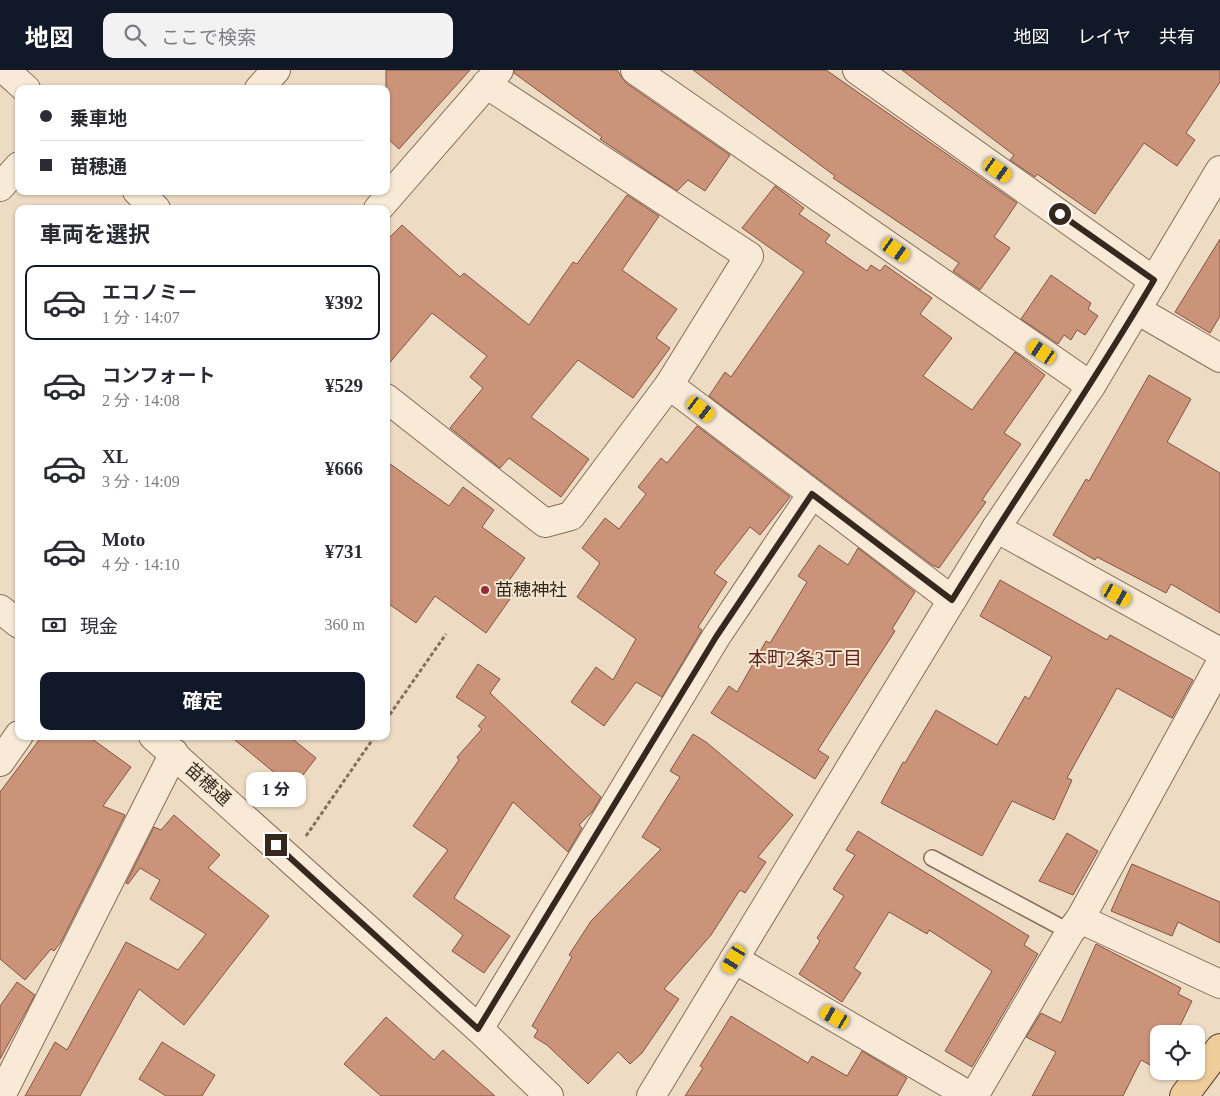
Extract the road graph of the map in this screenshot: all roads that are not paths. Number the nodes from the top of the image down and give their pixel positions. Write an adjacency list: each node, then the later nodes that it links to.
1 (5, 70): 6 (street)
2 (276, 70): 7 (street)
3 (635, 70): 16 (street)
4 (857, 70): 12 (street)
5 (493, 77): 11 (street); 15 (street)
6 (22, 85)
7 (263, 85)
8 (15, 170): 10 (street)
9 (1220, 170): 12 (street)
10 (0, 187)
11 (381, 205)
12 (1154, 280): 13 (street)
13 (1137, 310): 14 (street); 16 (street)
14 (1220, 358)
15 (669, 385): 17 (street); 18 (street)
16 (1091, 386): 19 (street)
17 (390, 401)
18 (812, 494): 20 (street); 32 (street)
19 (996, 528): 20 (street); 23 (street)
20 (952, 600): 30 (street)
21 (0, 609): 22 (street)
22 (15, 621)
23 (1220, 652)
24 (1220, 664): 29 (street)
25 (15, 740): 27 (street)
26 (164, 745): 32 (street, 苗穂通); 34 (street)
27 (0, 762)
28 (932, 858): 29 (lane)
29 (1075, 926): 31 (street); 38 (street)
30 (734, 959): 36 (street); 37 (street)
31 (1220, 984)
32 (478, 1029): 35 (street, 苗穂通)
33 (1220, 1048): 39 (main road)
34 (1, 1096)
35 (549, 1096)
36 (651, 1096)
37 (970, 1096)
38 (974, 1096)
39 (1184, 1096)

